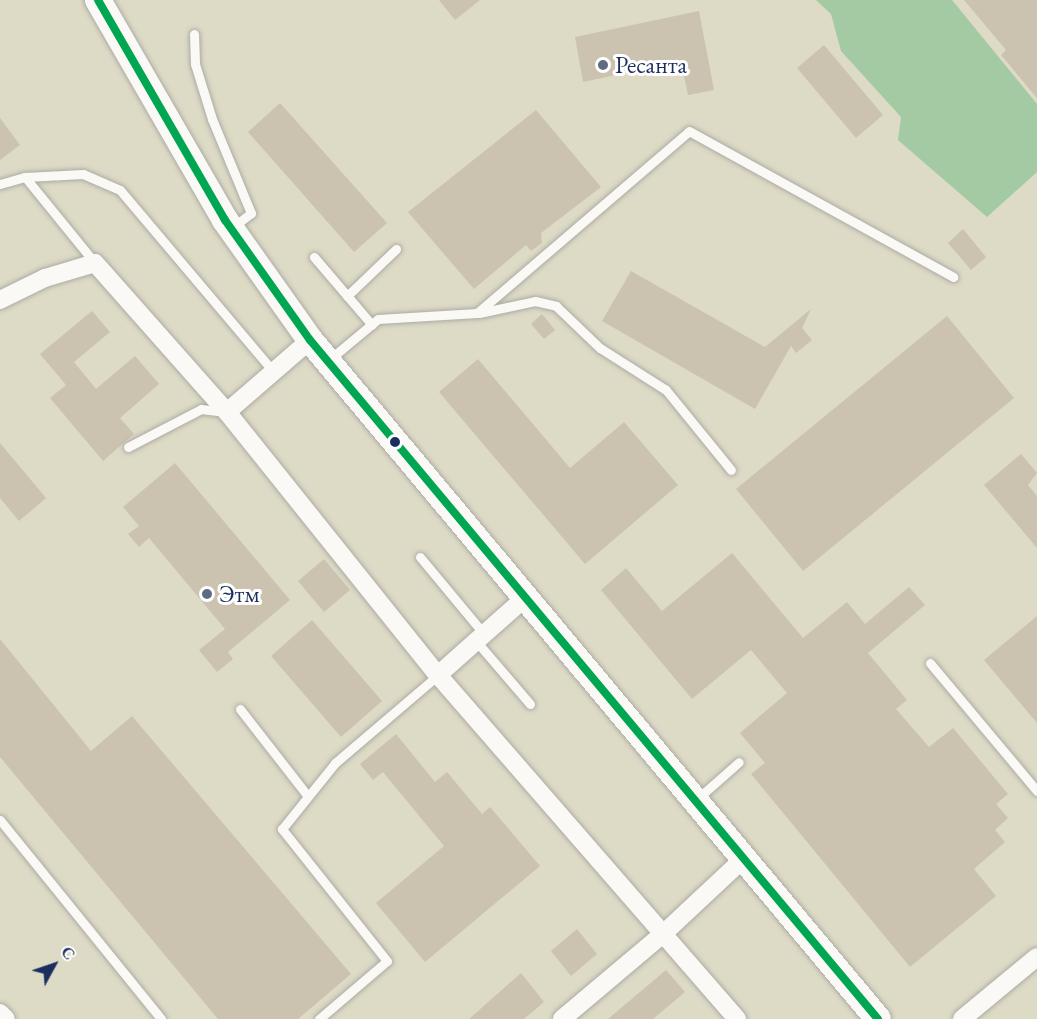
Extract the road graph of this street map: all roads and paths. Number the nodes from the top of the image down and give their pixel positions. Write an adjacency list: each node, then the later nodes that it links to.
1 (99, 0): 5 (main road)
2 (194, 34): 5 (lane)
3 (25, 177): 4 (lane); 8 (lane); 16 (lane)
4 (0, 184)
5 (231, 229): 14 (main road)
6 (396, 249): 10 (lane)
7 (314, 257): 10 (lane)
8 (95, 263): 11 (street); 17 (street)
9 (953, 277): 12 (lane)
10 (347, 296): 13 (lane)
11 (0, 300)
12 (477, 313): 13 (lane); 19 (lane)
13 (372, 325): 15 (lane)
14 (310, 340): 15 (main road); 16 (street)
15 (328, 361): 21 (main road)
16 (273, 372): 17 (street)
17 (227, 412): 18 (lane); 24 (street)
18 (128, 447)
19 (731, 470)
20 (420, 557): 22 (lane)
21 (526, 597): 22 (street); 30 (main road)
22 (480, 638): 24 (street); 25 (lane)
23 (930, 663): 28 (lane)
24 (438, 675): 29 (lane); 33 (street)
25 (530, 704)
26 (240, 709): 29 (lane)
27 (739, 762): 30 (lane)
28 (1037, 791)
29 (307, 795): 38 (lane)
30 (694, 801): 32 (main road)
31 (0, 820): 37 (lane)
32 (742, 860): 33 (street); 41 (main road)
33 (663, 934): 39 (street); 40 (street)
34 (1037, 957): 42 (street)
35 (0, 1012): 36 (street)
36 (6, 1019)
37 (161, 1019)
38 (319, 1019)
39 (562, 1019)
40 (737, 1019)
41 (878, 1019)
42 (962, 1019)

